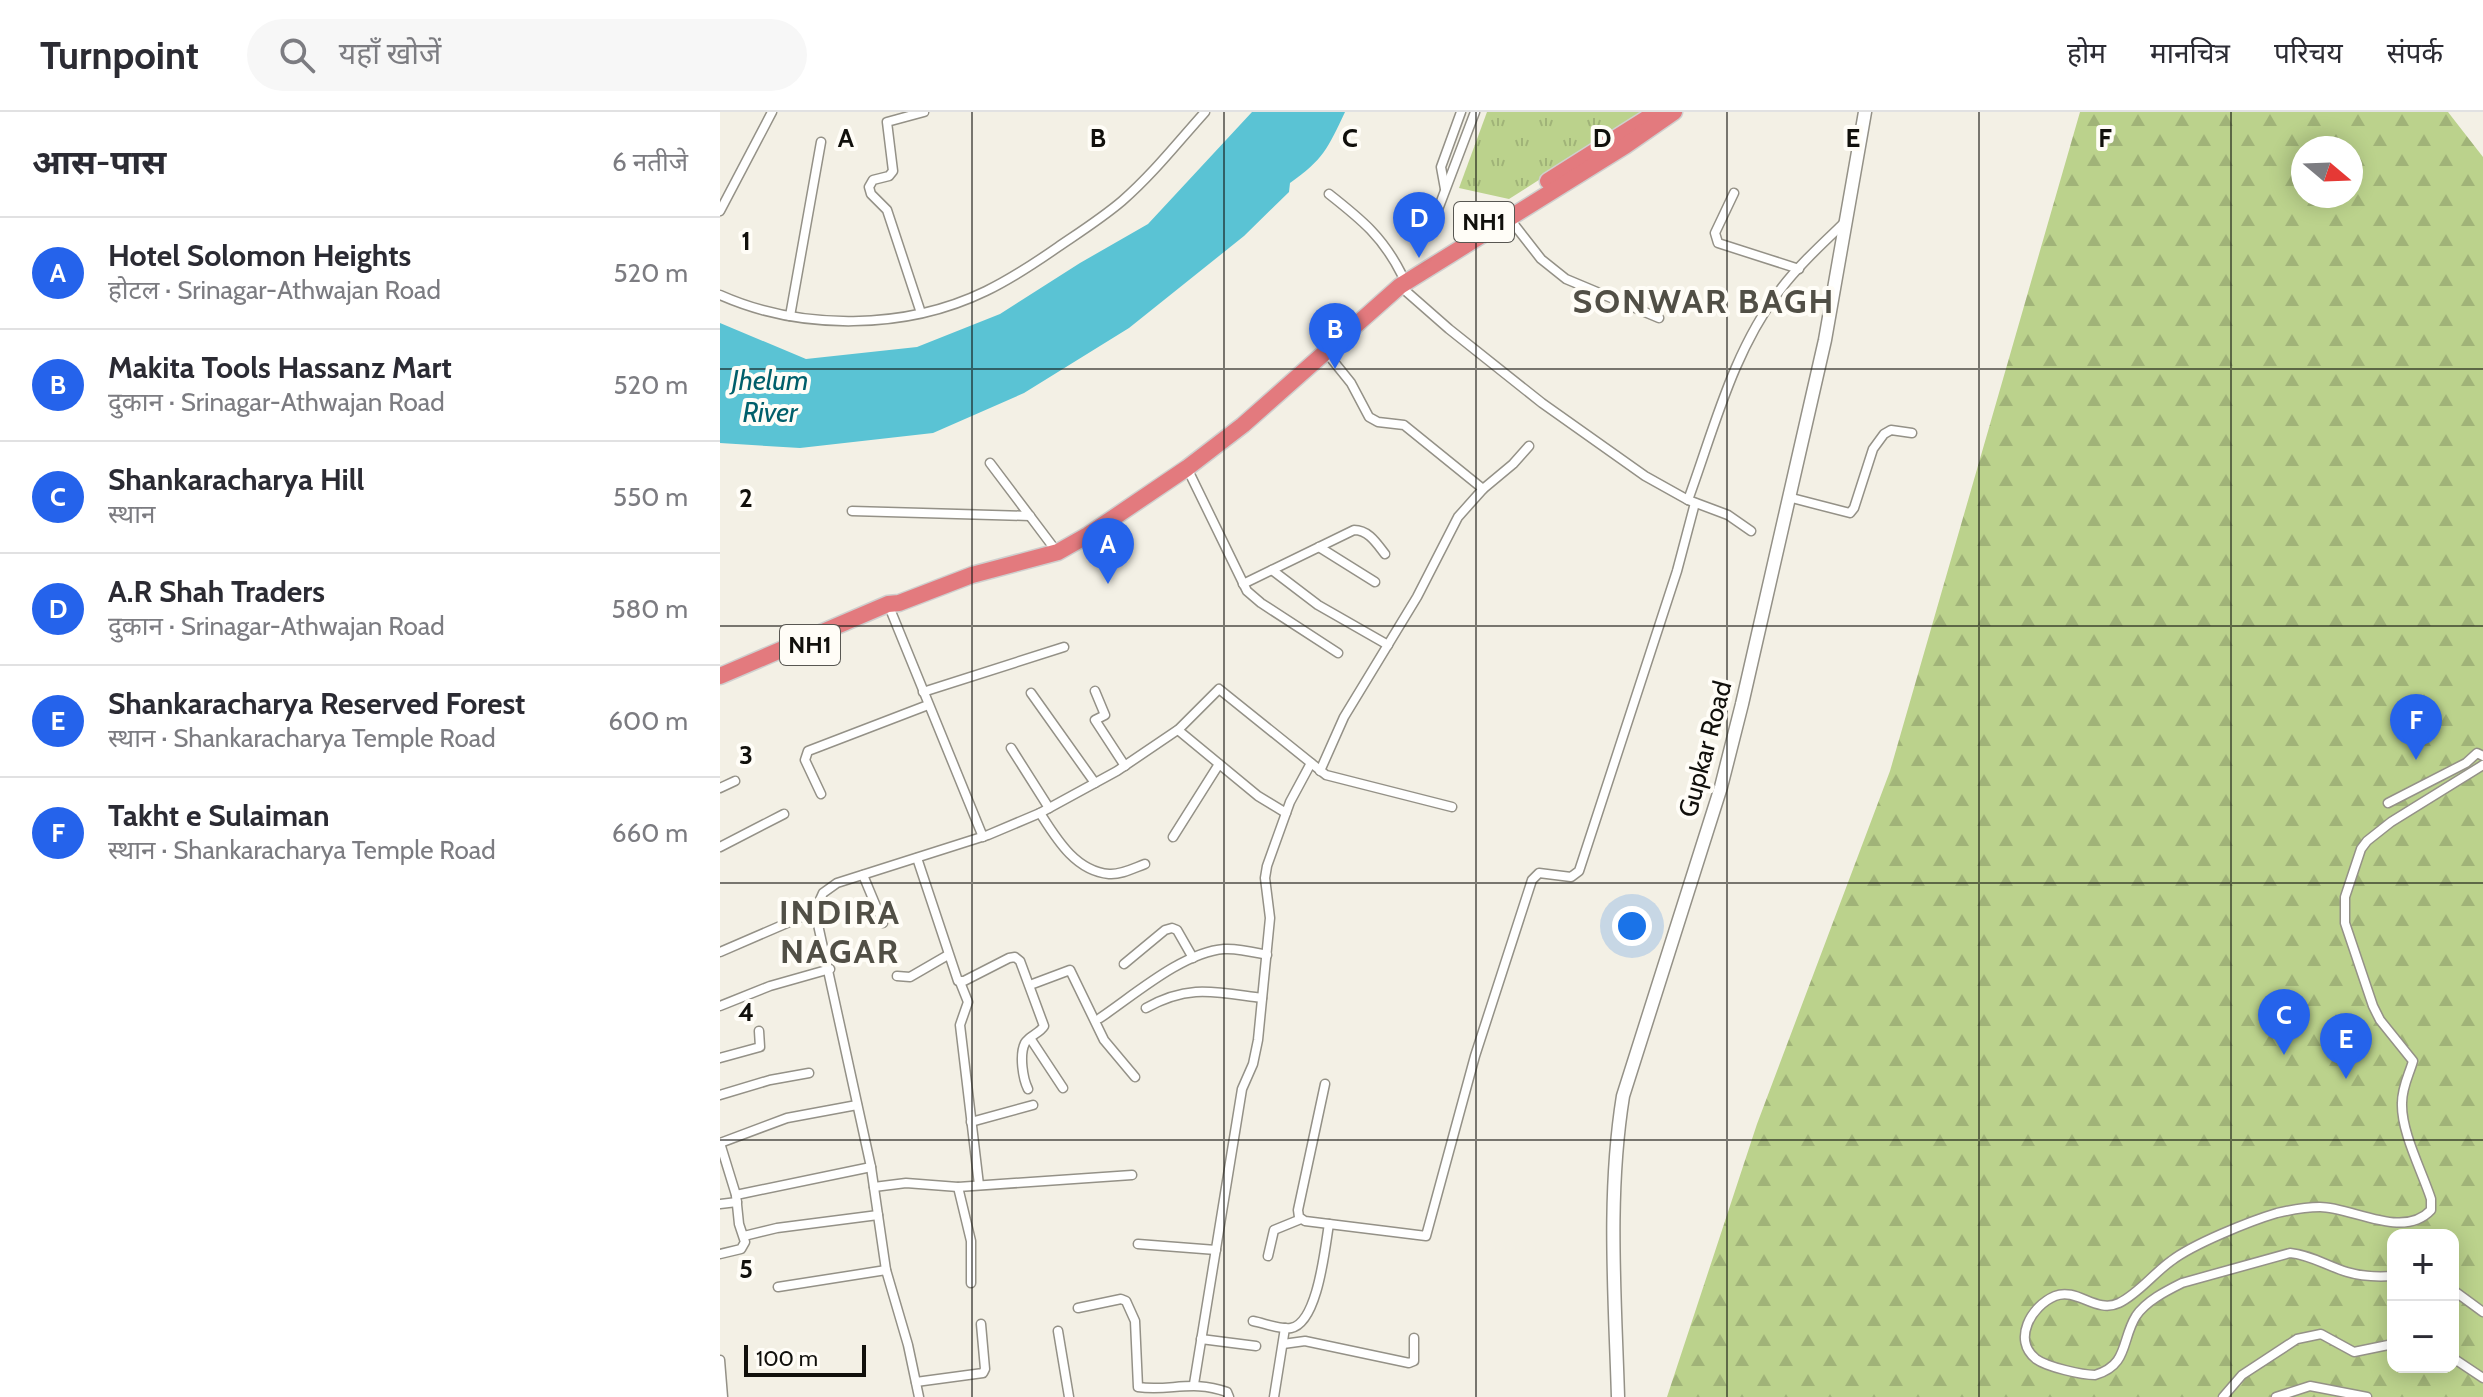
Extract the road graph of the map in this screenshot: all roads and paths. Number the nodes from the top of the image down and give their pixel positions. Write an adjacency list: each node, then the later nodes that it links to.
1 (772, 112): 13 (street)
2 (924, 112): 20 (street)
3 (1205, 112): 20 (street)
4 (1461, 112): 10 (street)
5 (1475, 112): 10 (street)
6 (1674, 112): 8 (highway, NH1)
7 (1865, 112): 16 (main road, Gupkar Road)
8 (1655, 119): 15 (highway, NH1); 18 (highway, NH1)
9 (821, 142): 21 (street)
10 (1445, 190): 14 (street)
11 (1734, 193): 17 (street)
12 (1329, 194): 18 (street)
13 (720, 211)
14 (1437, 212)
15 (1508, 218): 18 (highway, NH1); 22 (street)
16 (1845, 222): 17 (street); 29 (main road, Gupkar Road)
17 (1799, 269): 30 (street)
18 (1401, 280): 23 (highway, NH1); 30 (street)
19 (720, 295): 21 (street)
20 (921, 313): 21 (street)
21 (790, 316)
22 (1659, 318)
23 (1326, 351): 27 (highway, NH1); 28 (street)
24 (1912, 433): 29 (street)
25 (1529, 446): 28 (street)
26 (990, 463): 32 (street)
27 (1187, 468): 35 (highway, NH1); 39 (street)
28 (1483, 489): 41 (street)
29 (1788, 497): 145 (main road, Gupkar Road)
30 (1691, 501): 33 (street); 109 (street)
31 (852, 511): 32 (street)
32 (1030, 516): 35 (street)
33 (1751, 531)
34 (1319, 547): 36 (street); 37 (street); 38 (street)
35 (1058, 552): 40 (highway, NH1)
36 (1385, 554)
37 (1272, 570): 39 (street); 41 (street)
38 (1375, 582)
39 (1243, 584): 43 (street)
40 (892, 606): 44 (highway, NH1); 45 (highway, NH1); 47 (street)
41 (1388, 645): 57 (street)
42 (1064, 647): 47 (street)
43 (1338, 653)
44 (720, 676)
45 (720, 683)
46 (1095, 691): 56 (street)
47 (923, 692): 49 (street)
48 (1031, 693): 59 (street)
49 (928, 705): 61 (street); 67 (street)
50 (1178, 730): 53 (street); 54 (street); 56 (street)
51 (1011, 748): 64 (street)
52 (2483, 756): 62 (street)
53 (1311, 763): 57 (street); 65 (street)
54 (1219, 764): 65 (street); 68 (street)
55 (2483, 765): 116 (street)
56 (1125, 766): 59 (street)
57 (1320, 771): 63 (street)
58 (735, 781): 60 (street)
59 (1095, 783): 64 (street)
60 (720, 788)
61 (821, 794)
62 (2388, 803)
63 (1452, 807)
64 (1045, 811): 67 (street); 71 (street)
65 (1286, 813): 77 (street)
66 (784, 814): 69 (street)
67 (983, 837): 70 (street)
68 (1173, 837)
69 (720, 847)
70 (917, 858): 72 (street); 76 (street)
71 (1145, 864)
72 (863, 875): 73 (street); 74 (street)
73 (815, 911): 75 (street); 80 (street)
74 (883, 923)
75 (720, 952)
76 (948, 955): 81 (street); 82 (street)
77 (1267, 955): 78 (street); 84 (street)
78 (1193, 958): 79 (street); 87 (street)
79 (1124, 964)
80 (830, 969): 85 (street); 97 (street)
81 (897, 976)
82 (960, 982): 83 (street); 99 (street)
83 (1030, 985): 89 (street); 92 (street)
84 (1262, 998): 86 (street); 112 (street)
85 (720, 1006)
86 (1146, 1008)
87 (1100, 1018)
88 (759, 1031): 90 (street)
89 (1030, 1038): 94 (street); 95 (street)
90 (720, 1058)
91 (809, 1073): 96 (street)
92 (1135, 1077)
93 (1325, 1084): 108 (street)
94 (1063, 1088)
95 (1028, 1089)
96 (720, 1095)
97 (857, 1105): 100 (street); 105 (street)
98 (1033, 1105): 99 (street)
99 (971, 1122): 102 (street)
100 (871, 1167): 103 (street); 105 (street)
101 (1132, 1175): 102 (street)
102 (979, 1185): 104 (street)
103 (874, 1187): 104 (street); 107 (street)
104 (958, 1187): 117 (street)
105 (737, 1198): 106 (street); 110 (street)
106 (720, 1204)
107 (878, 1215): 110 (street); 115 (street)
108 (1301, 1219): 109 (street); 114 (street)
109 (1329, 1224): 124 (street)
110 (744, 1236): 113 (street)
111 (1138, 1244): 112 (street)
112 (1216, 1250): 127 (street)
113 (720, 1254)
114 (1268, 1256)
115 (886, 1270): 118 (street); 135 (street)
116 (2387, 1276)
117 (971, 1283)
118 (778, 1287)
119 (2459, 1294): 121 (street)
120 (1078, 1308): 137 (street)
121 (2483, 1312)
122 (1253, 1321): 124 (street)
123 (981, 1324): 135 (street)
124 (1285, 1328): 128 (street)
125 (1058, 1331): 140 (street)
126 (1414, 1338): 128 (street)
127 (1201, 1339): 130 (street); 136 (street)
128 (1283, 1344): 144 (street)
129 (2387, 1345): 146 (street)
130 (1256, 1346)
131 (720, 1360): 133 (street)
132 (2459, 1362): 134 (street)
133 (721, 1373): 138 (street)
134 (2483, 1378)
135 (916, 1382): 139 (street)
136 (1191, 1385): 137 (street); 142 (street); 143 (street)
137 (1164, 1387): 141 (street)
138 (723, 1397)
139 (919, 1397)
140 (1069, 1397)
141 (1162, 1397)
142 (1186, 1397)
143 (1229, 1397)
144 (1274, 1397)
145 (1618, 1397)
146 (2223, 1397)
147 (2276, 1397): 148 (street)
148 (2367, 1397)

